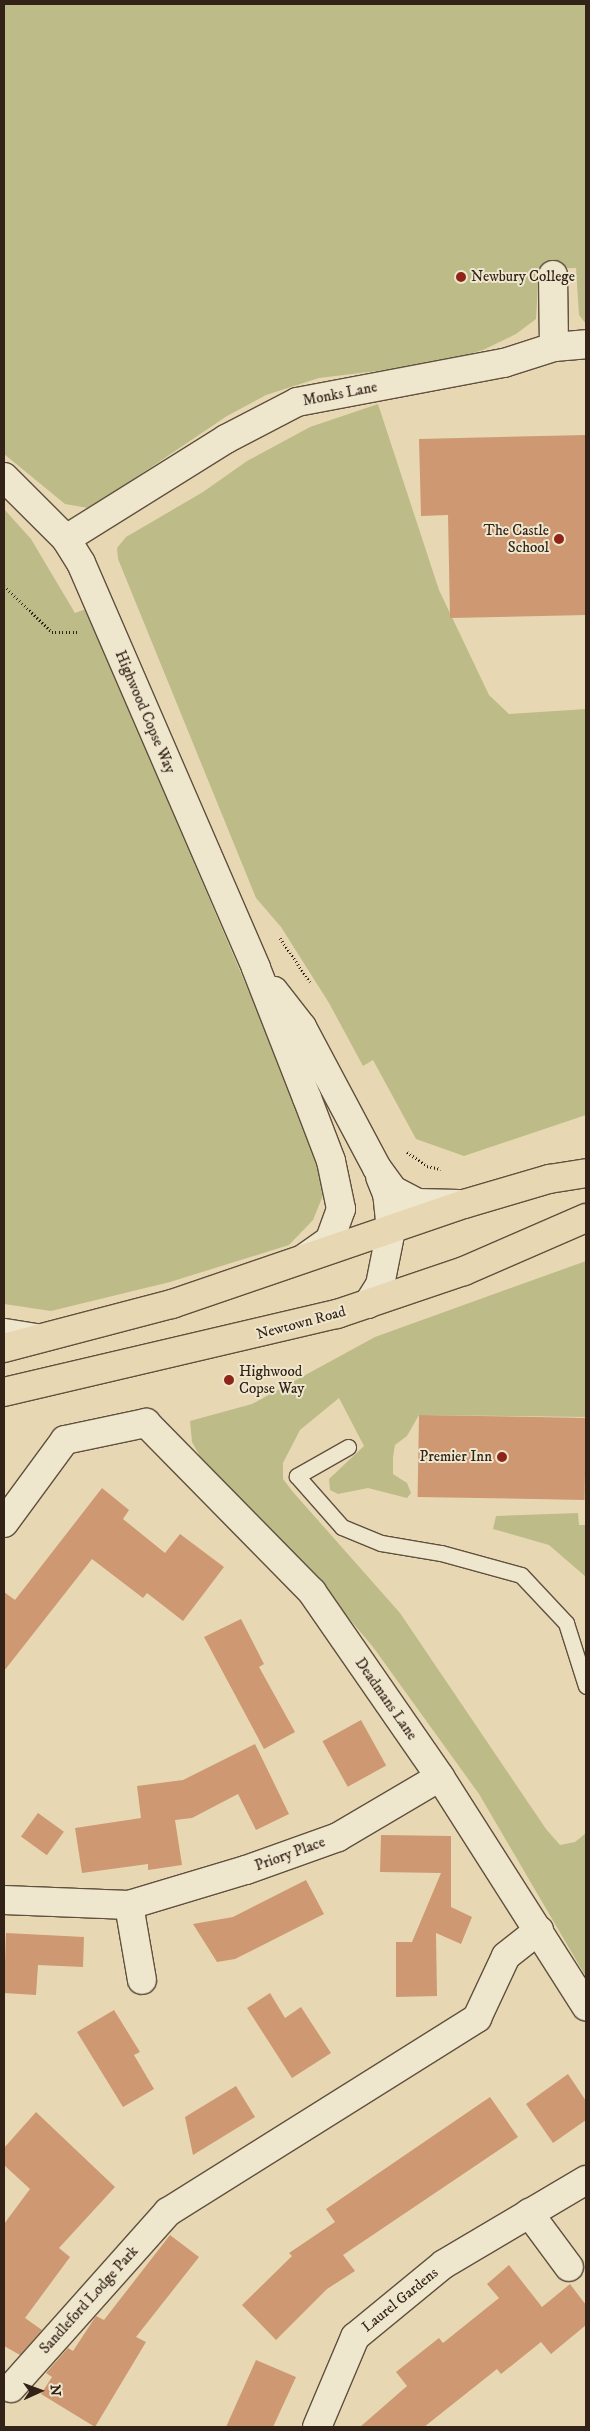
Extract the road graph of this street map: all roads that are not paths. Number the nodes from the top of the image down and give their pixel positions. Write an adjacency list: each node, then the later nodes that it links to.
1 (553, 275): 3 (street)
2 (586, 344): 3 (street, Monks Lane)
3 (554, 347): 5 (street, Monks Lane)
4 (4, 477): 5 (street, Highwood Copse Way)
5 (66, 539): 6 (street, Highwood Copse Way)
6 (256, 968): 7 (street, Highwood Copse Way); 12 (street, Highwood Copse Way)
7 (377, 1168): 9 (street, Highwood Copse Way); 11 (street)
8 (586, 1173): 9 (highway)
9 (464, 1204): 11 (highway)
10 (586, 1218): 13 (highway, Newtown Road)
11 (391, 1230): 12 (highway); 13 (street)
12 (286, 1268): 15 (highway)
13 (368, 1304): 17 (highway, Newtown Road)
14 (4, 1326): 15 (lane)
15 (62, 1334): 16 (highway)
16 (4, 1348)
17 (4, 1392)
18 (348, 1447): 20 (lane)
19 (4, 1523): 21 (street, Deadmans Lane)
20 (586, 1686)
21 (440, 1776): 23 (street, Priory Place); 24 (street, Deadmans Lane)
22 (4, 1900): 23 (street, Priory Place)
23 (129, 1905): 25 (street)
24 (539, 1930): 26 (street, Deadmans Lane); 30 (street, Sandleford Lodge Park)
25 (142, 1980)
26 (586, 2006)
27 (586, 2180): 28 (street, Laurel Gardens)
28 (529, 2213): 29 (street); 31 (street, Laurel Gardens)
29 (569, 2267)
30 (6, 2391)
31 (317, 2427)

